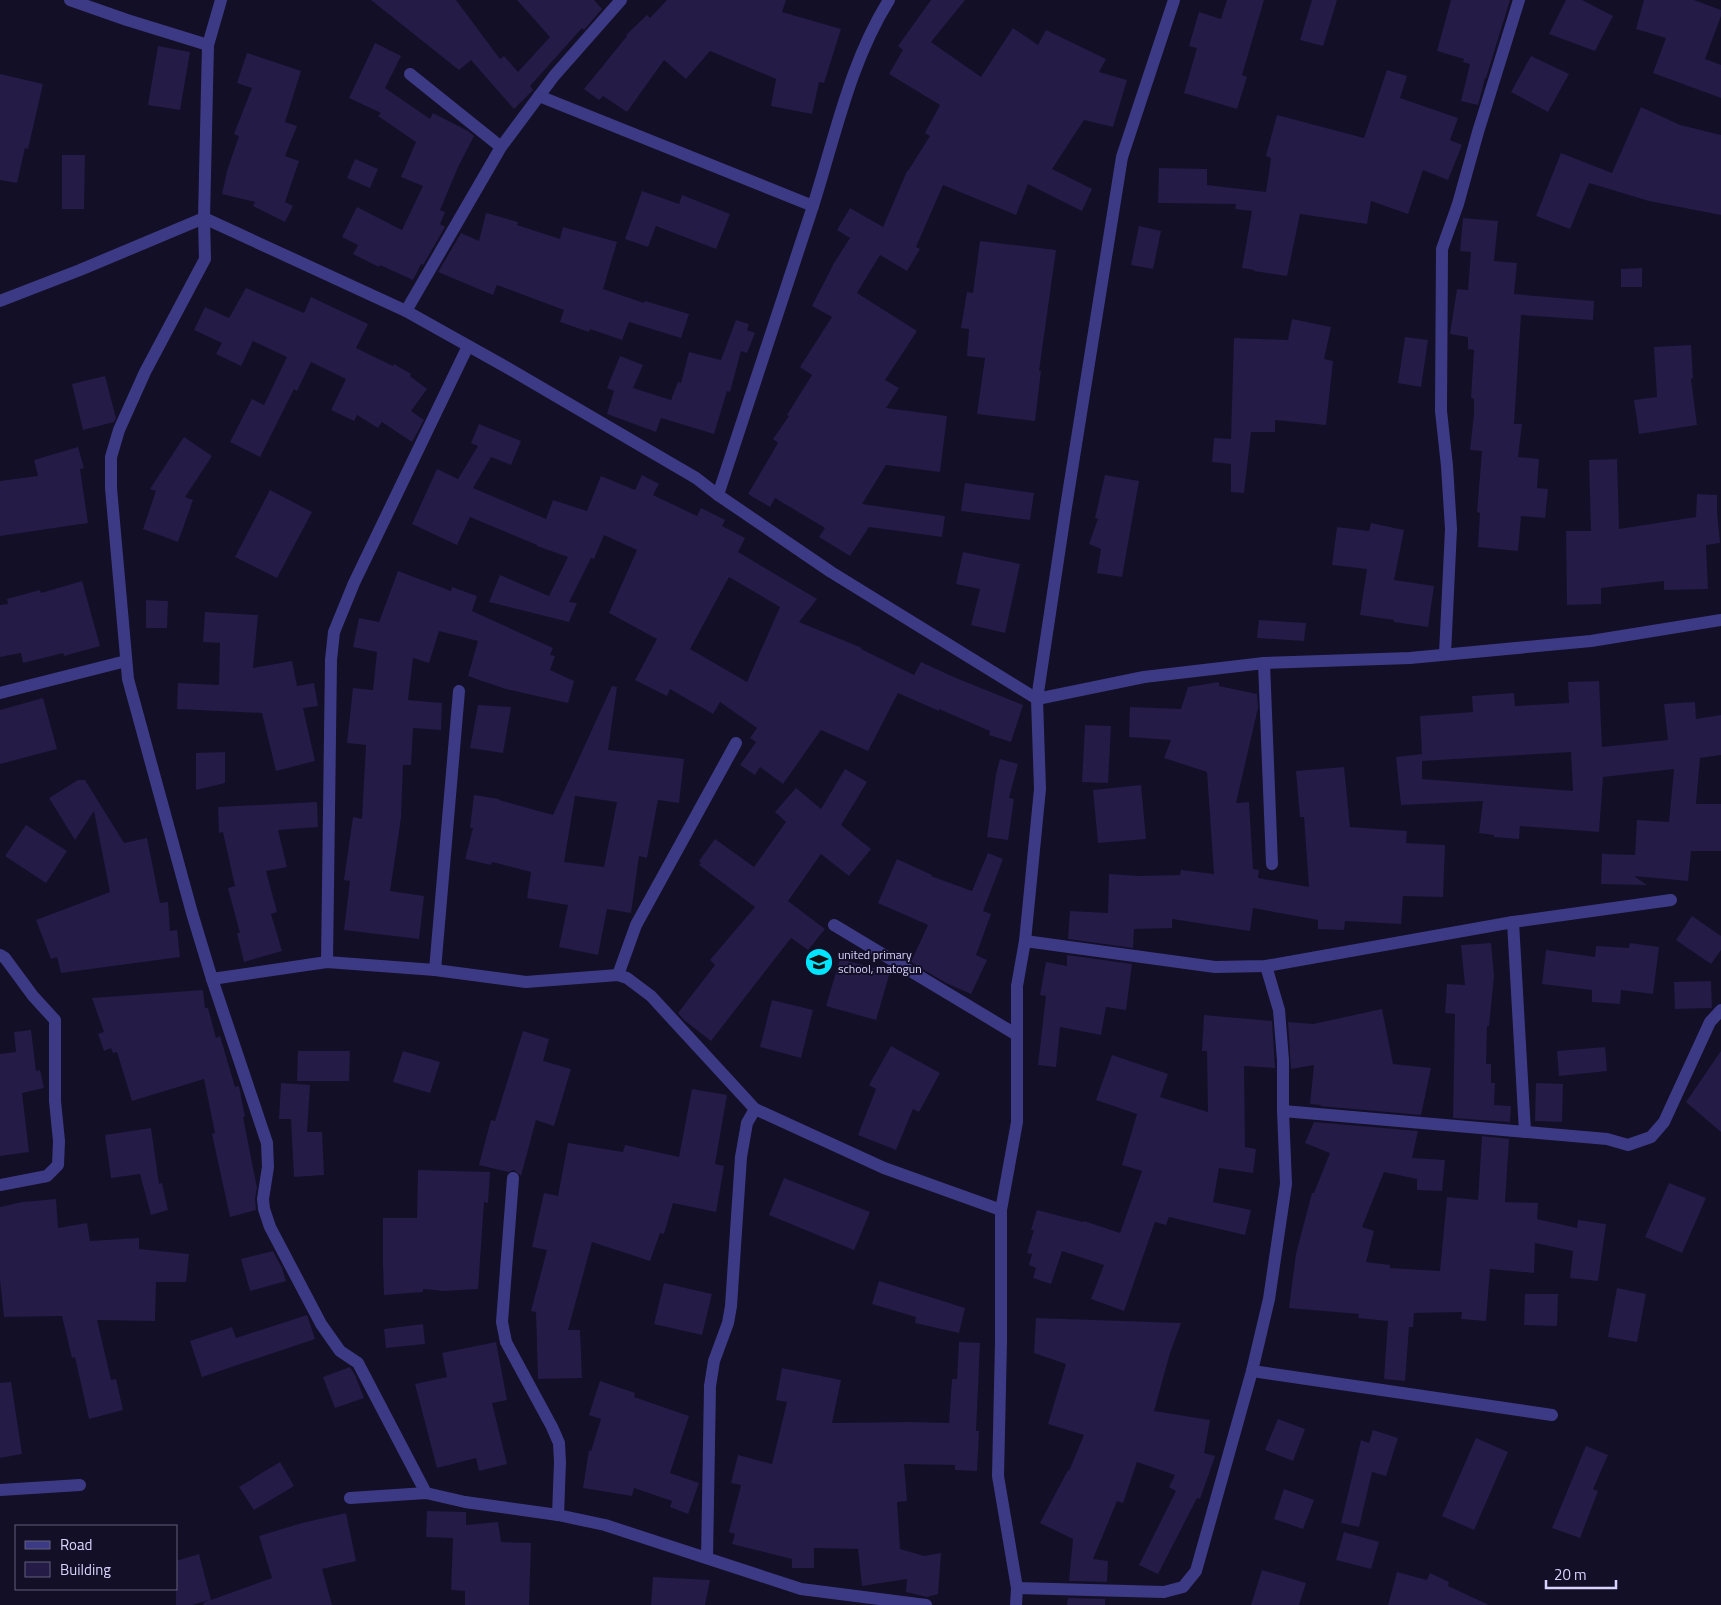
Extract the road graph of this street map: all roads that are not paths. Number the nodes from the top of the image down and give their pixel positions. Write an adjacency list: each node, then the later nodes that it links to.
1 (70, 0): 7 (street)
2 (221, 0): 7 (street)
3 (621, 0): 9 (street)
4 (889, 0): 11 (street)
5 (1174, 0): 23 (street)
6 (1520, 0): 18 (street)
7 (208, 45): 12 (street)
8 (410, 74): 10 (street)
9 (539, 96): 10 (street); 11 (street)
10 (501, 147): 14 (street)
11 (813, 206): 16 (street)
12 (204, 218): 13 (street); 14 (street); 19 (street)
13 (0, 301)
14 (406, 311): 15 (street)
15 (468, 346): 16 (street); 31 (street)
16 (718, 495): 23 (street)
17 (1721, 620): 18 (street)
18 (1445, 654): 20 (street)
19 (126, 661): 22 (street); 35 (street)
20 (1264, 663): 23 (street); 25 (street)
21 (459, 691): 33 (street)
22 (0, 694)
23 (1037, 699): 29 (street)
24 (736, 743): 34 (street)
25 (1272, 864)
26 (1671, 900): 27 (street)
27 (1513, 922): 32 (street); 40 (street)
28 (834, 925): 37 (street)
29 (1025, 940): 32 (street); 37 (street)
30 (0, 955): 42 (street)
31 (327, 962): 33 (street); 35 (street)
32 (1266, 966): 39 (street)
33 (435, 970): 34 (street)
34 (618, 975): 38 (street)
35 (212, 979): 48 (street)
36 (1721, 1010): 40 (street)
37 (1017, 1035): 43 (street)
38 (755, 1109): 43 (street); 51 (street)
39 (1283, 1110): 40 (street); 44 (street)
40 (1525, 1132)
41 (513, 1178): 50 (street)
42 (0, 1185)
43 (1001, 1210): 52 (street)
44 (1252, 1371): 45 (street); 52 (street)
45 (1552, 1415)
46 (80, 1485): 47 (street)
47 (0, 1490)
48 (426, 1493): 49 (street); 50 (street)
49 (350, 1498)
50 (558, 1515): 51 (street)
51 (707, 1558): 53 (street)
52 (1017, 1588): 54 (street)
53 (926, 1605)
54 (1016, 1605)

